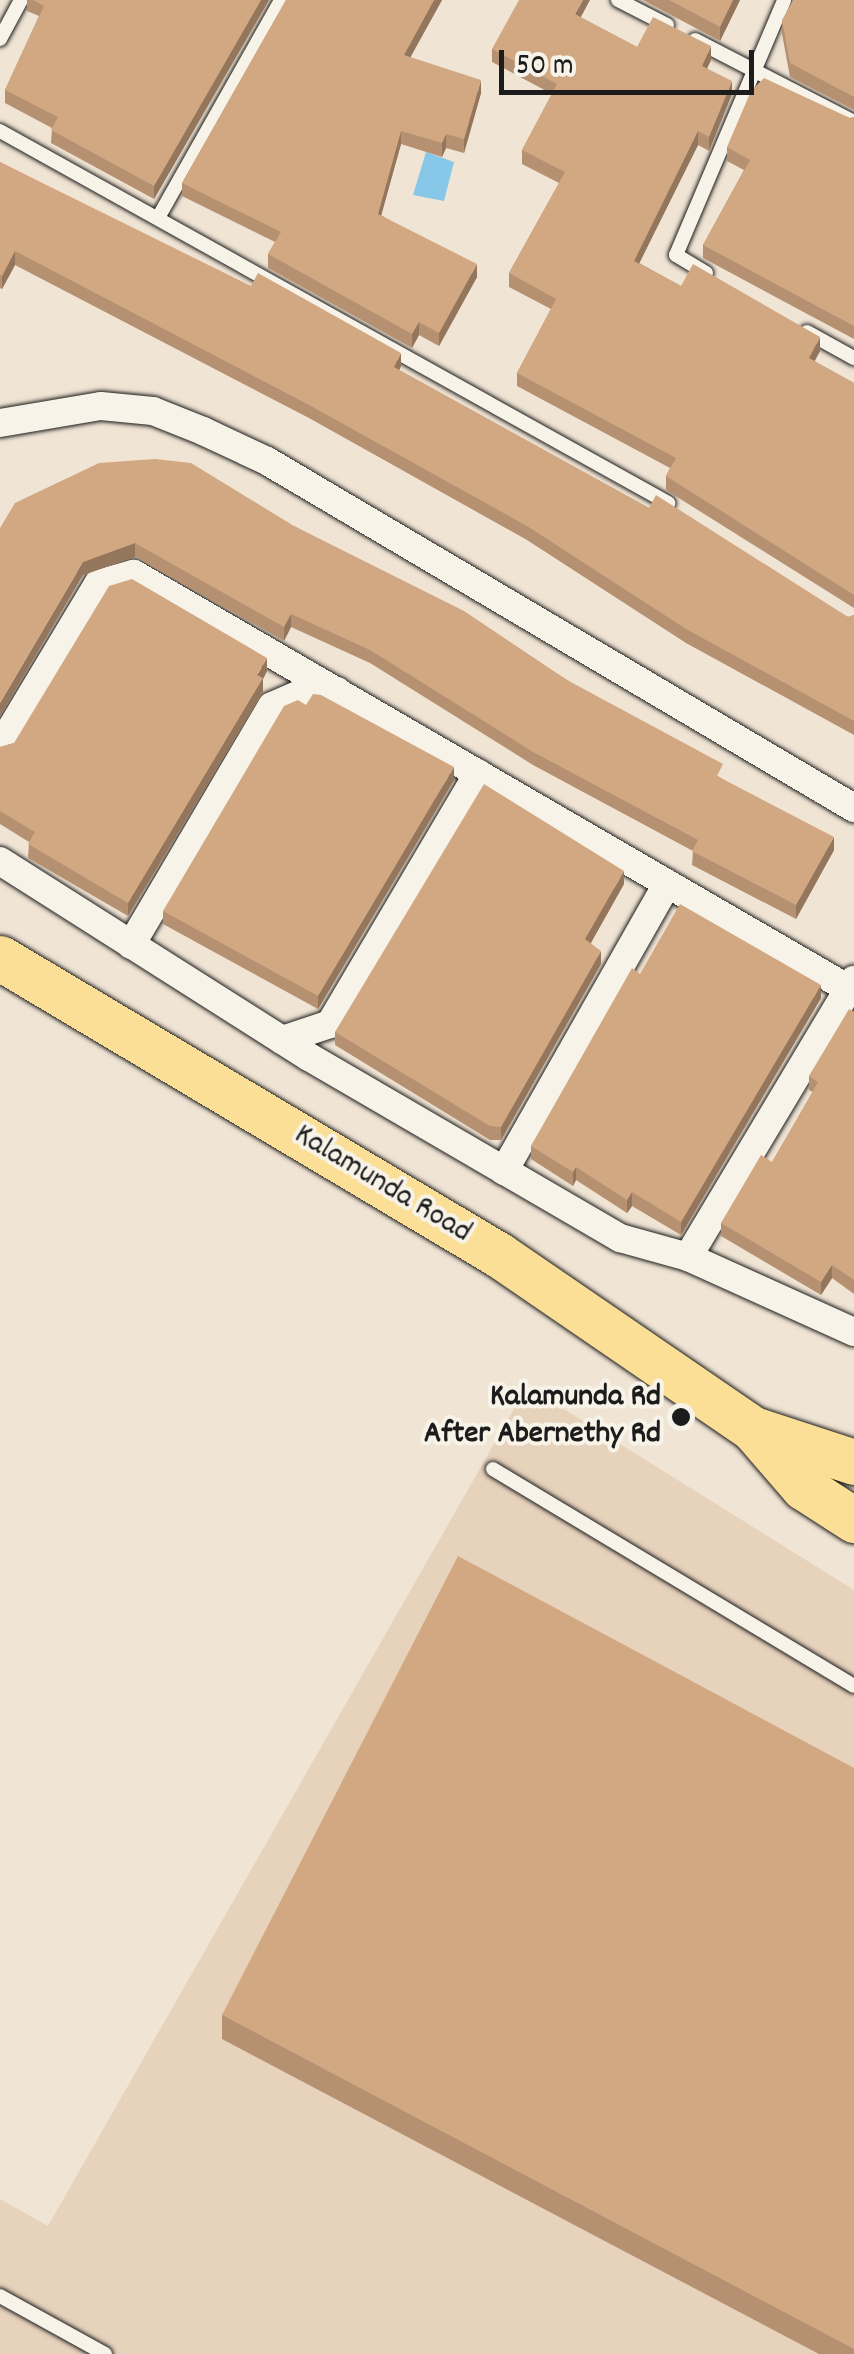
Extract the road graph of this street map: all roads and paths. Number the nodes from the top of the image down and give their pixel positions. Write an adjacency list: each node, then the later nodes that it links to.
1 (21, 0): 5 (lane)
2 (281, 0): 9 (lane)
3 (618, 0): 6 (lane)
4 (784, 0): 6 (lane)
5 (0, 39)
6 (757, 72): 7 (lane); 10 (lane)
7 (854, 122)
8 (0, 131): 9 (lane)
9 (160, 216): 14 (lane)
10 (722, 282)
11 (797, 326): 12 (lane)
12 (854, 358)
13 (0, 422): 18 (street)
14 (681, 512)
15 (345, 696): 16 (street); 17 (street); 21 (street)
16 (0, 746)
17 (478, 774): 20 (street); 24 (street)
18 (854, 808)
19 (0, 861): 21 (street)
20 (667, 884): 23 (street); 25 (street)
21 (130, 945): 24 (street)
22 (0, 958): 28 (main road, Kalamunda Road)
23 (852, 987): 26 (street)
24 (282, 1040): 25 (street)
25 (504, 1170): 26 (street)
26 (688, 1257): 27 (street)
27 (854, 1332)
28 (753, 1429): 29 (main road, Kalamunda Road); 31 (main road, Kalamunda Road)
29 (854, 1462)
30 (493, 1468): 32 (lane)
31 (854, 1520)
32 (854, 1686)
33 (0, 2296): 34 (lane)
34 (105, 2354)

